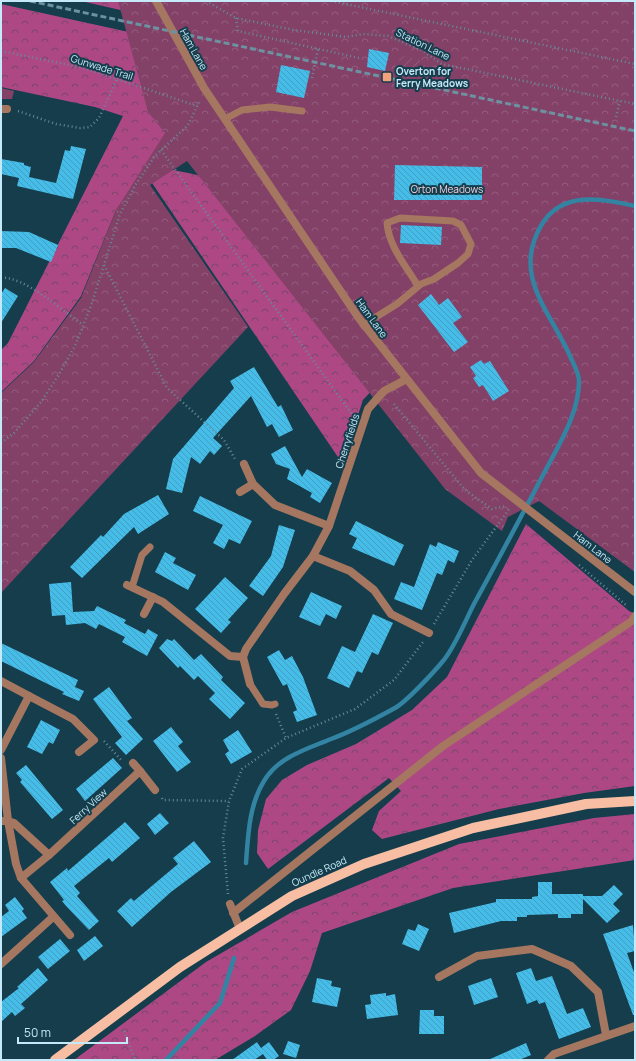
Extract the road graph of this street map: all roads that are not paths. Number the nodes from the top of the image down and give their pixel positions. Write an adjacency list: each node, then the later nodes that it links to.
1 (156, 1): 3 (street, Ham Lane)
2 (302, 111): 3 (lane)
3 (225, 119): 5 (street, Ham Lane)
4 (418, 286): 4 (lane); 5 (lane)
5 (364, 325): 6 (street, Ham Lane)
6 (405, 380): 10 (street, Cherryfields); 14 (street, Ham Lane)
7 (244, 464): 8 (street)
8 (252, 484): 9 (street); 10 (street)
9 (240, 492)
10 (330, 526): 12 (street, Cherryfields)
11 (150, 547): 13 (lane)
12 (314, 556): 18 (street); 19 (street, Cherryfields)
13 (130, 586): 15 (street)
14 (635, 592)
15 (153, 596): 16 (street); 19 (street)
16 (144, 614)
17 (635, 616): 35 (street)
18 (430, 633)
19 (243, 657): 21 (street)
20 (1, 681): 22 (street)
21 (250, 684): 23 (lane)
22 (29, 696): 24 (street); 25 (street)
23 (275, 704)
24 (1, 750)
25 (79, 752)
26 (1, 758): 31 (street)
27 (133, 763): 28 (street)
28 (140, 771): 29 (street); 32 (street, Ferry View)
29 (155, 790)
30 (635, 801): 37 (main road, Oundle Road)
31 (4, 821): 32 (street); 33 (street)
32 (49, 855): 33 (street, Ferry View)
33 (21, 878): 36 (street)
34 (230, 904): 35 (street)
35 (233, 912): 37 (street)
36 (53, 917): 38 (street); 39 (street)
37 (240, 928): 43 (main road, Oundle Road)
38 (70, 935)
39 (1, 964)
40 (439, 977): 42 (street)
41 (635, 1026): 42 (street)
42 (606, 1035): 44 (street)
43 (55, 1060)
44 (548, 1060)

